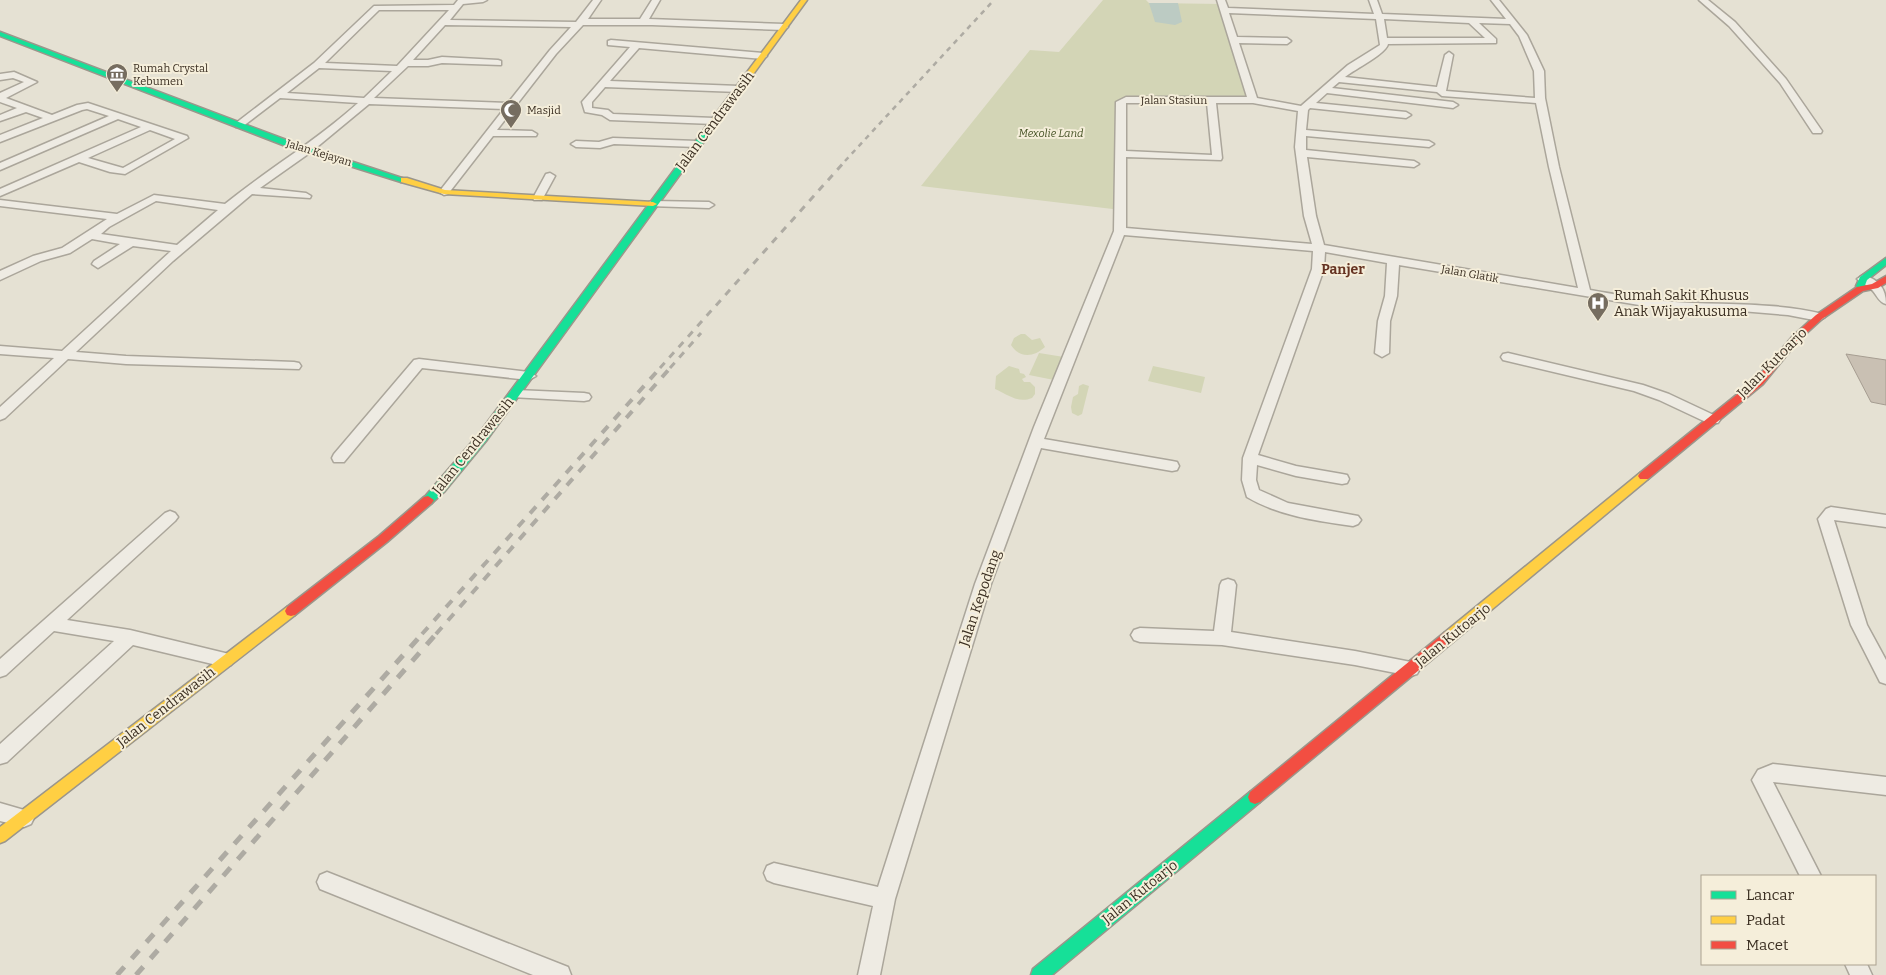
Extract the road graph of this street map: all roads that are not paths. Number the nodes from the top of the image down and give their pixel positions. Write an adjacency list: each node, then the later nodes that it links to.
1 (483, 0): 9 (street)
2 (597, 0): 17 (street)
3 (656, 0): 15 (street)
4 (804, 0): 18 (main road, Jalan Cendrawasih)
5 (1221, 0): 10 (street)
6 (1372, 0): 11 (street)
7 (1495, 0): 16 (street)
8 (1703, 0): 53 (street)
9 (460, 3): 14 (street); 28 (street)
10 (1225, 14): 11 (street); 12 (street); 20 (street)
11 (1379, 16): 13 (street); 22 (street)
12 (1292, 20)
13 (1472, 21): 16 (street); 22 (street)
14 (444, 22): 17 (street); 29 (street)
15 (643, 22): 17 (street); 18 (street)
16 (1512, 22): 40 (street)
17 (579, 24): 43 (street)
18 (784, 26): 26 (main road, Jalan Cendrawasih)
19 (1, 35): 51 (main road, Jalan Kejayan)
20 (1233, 40): 21 (street); 39 (street)
21 (1287, 41)
22 (1384, 41): 31 (street)
23 (611, 43): 24 (street)
24 (637, 45): 26 (street); 32 (street)
25 (1449, 55): 35 (street)
26 (763, 56): 33 (main road, Jalan Cendrawasih)
27 (498, 63): 29 (street)
28 (317, 65): 29 (street); 36 (street)
29 (401, 66): 41 (street)
30 (0, 76): 37 (street)
31 (1337, 79): 34 (street); 35 (street)
32 (604, 84): 33 (street); 50 (street)
33 (738, 88): 50 (main road, Jalan Cendrawasih)
34 (1324, 90): 42 (street); 44 (street)
35 (1441, 90): 40 (street)
36 (278, 95): 41 (street); 51 (street)
37 (0, 98): 45 (street)
38 (1210, 100): 39 (street, Jalan Stasiun); 63 (street, Jalan Stasiun); 63 (street)
39 (1253, 100): 44 (street)
40 (1541, 101): 90 (street)
41 (365, 102): 43 (street); 61 (street)
42 (1453, 105)
43 (511, 106): 55 (street)
44 (1305, 107): 47 (street); 54 (street)
45 (24, 109): 48 (street); 49 (street)
46 (118, 116): 49 (street); 52 (street); 66 (street)
47 (1406, 116)
48 (0, 118)
49 (52, 118): 57 (street)
50 (714, 121): 59 (main road, Jalan Cendrawasih)
51 (239, 125): 61 (main road, Jalan Kejayan)
52 (149, 127): 64 (street); 64 (street)
53 (1817, 131)
54 (1301, 133): 60 (street); 62 (street)
55 (490, 134): 56 (street); 69 (street)
56 (532, 134)
57 (0, 140)
58 (576, 144): 59 (street)
59 (697, 144): 74 (main road, Jalan Cendrawasih)
60 (1429, 144)
61 (308, 150): 68 (street); 69 (main road, Jalan Kejayan)
62 (1301, 153): 65 (street); 81 (street)
63 (1121, 154): 78 (street, Jalan Stasiun)
64 (78, 158): 70 (street)
65 (1414, 164)
66 (0, 167)
67 (550, 176): 72 (street)
68 (249, 190): 71 (street); 76 (street)
69 (444, 192): 72 (main road, Jalan Kejayan)
70 (0, 193)
71 (306, 196)
72 (538, 198): 74 (main road, Jalan Kejayan)
73 (0, 203): 77 (street)
74 (653, 204): 75 (street); 98 (main road, Jalan Cendrawasih)
75 (709, 205)
76 (227, 208): 77 (street); 82 (street)
77 (118, 217): 79 (street)
78 (1120, 231): 81 (street, Jalan Glatik); 103 (street, Jalan Kepodang)
79 (92, 236): 80 (street); 86 (street)
80 (130, 242): 82 (street); 85 (street)
81 (1319, 248): 83 (street, Jalan Glatik); 105 (street)
82 (179, 249): 95 (street)
83 (1393, 261): 90 (street, Jalan Glatik); 94 (street)
84 (1886, 261): 88 (main road, Jalan Kutoarjo)
85 (98, 264)
86 (0, 276)
87 (1886, 280): 89 (main road)
88 (1862, 284): 89 (street); 92 (main road, Jalan Kutoarjo)
89 (1875, 286): 91 (street)
90 (1585, 293): 92 (street, Jalan Glatik)
91 (1886, 300)
92 (1819, 317): 102 (main road, Jalan Kutoarjo)
93 (0, 350): 95 (street)
94 (1382, 353)
95 (65, 356): 97 (street); 101 (street)
96 (1508, 357): 102 (street)
97 (294, 366)
98 (529, 376): 99 (main road, Jalan Cendrawasih); 104 (street)
99 (516, 394): 100 (street); 116 (main road, Jalan Cendrawasih)
100 (584, 397)
101 (0, 414)
102 (1713, 420): 117 (main road, Jalan Kutoarjo)
103 (1036, 442): 106 (street); 128 (street, Jalan Kepodang)
104 (339, 458)
105 (1250, 458): 107 (street); 109 (street)
106 (1172, 466)
107 (1342, 479)
108 (170, 517): 112 (street)
109 (1354, 520)
110 (1886, 521): 119 (street)
111 (1228, 585): 115 (street)
112 (51, 624): 114 (street); 118 (street)
113 (1140, 635): 115 (street)
114 (130, 637): 116 (street); 120 (street)
115 (1222, 638): 117 (street)
116 (225, 660): 123 (main road, Jalan Cendrawasih)
117 (1411, 669): 131 (main road, Jalan Kutoarjo)
118 (0, 670)
119 (1885, 672)
120 (0, 756)
121 (1886, 786): 126 (street)
122 (0, 812): 123 (street)
123 (24, 818): 124 (main road, Jalan Cendrawasih)
124 (0, 836)
125 (774, 873): 128 (street)
126 (1810, 875)
127 (327, 882): 129 (street)
128 (885, 899): 130 (street, Jalan Kepodang)
129 (560, 975)
130 (869, 975)
131 (1039, 975)

